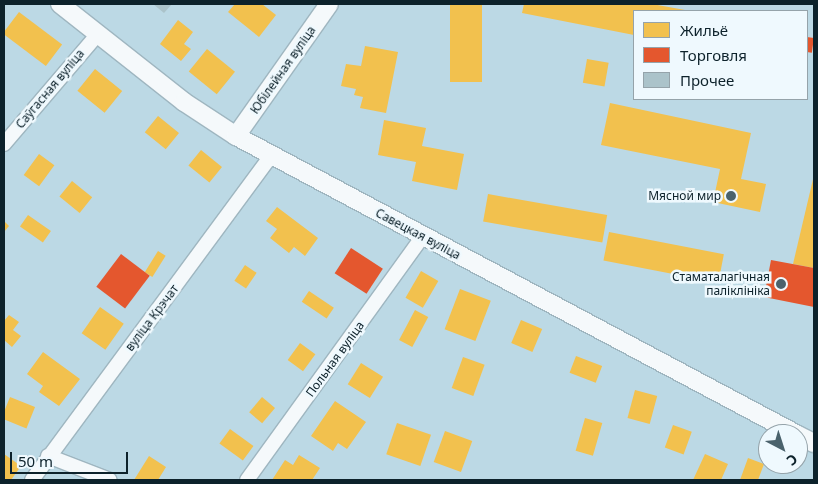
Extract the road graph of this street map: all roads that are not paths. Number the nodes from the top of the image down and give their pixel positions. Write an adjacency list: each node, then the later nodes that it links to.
1 (60, 4): 3 (street, Савецкая вуліца)
2 (329, 4): 4 (street, Юбілейная вуліца)
3 (98, 35): 4 (street, Савецкая вуліца); 5 (street, Саўгасная вуліца)
4 (236, 136): 6 (street, Савецкая вуліца)
5 (4, 144)
6 (271, 156): 7 (street, Савецкая вуліца); 9 (street, вуліца Крэчат)
7 (422, 237): 8 (street, Савецкая вуліца); 12 (street, Польная вуліца)
8 (778, 424)
9 (48, 456): 10 (street, вуліца Крэчат); 11 (street)
10 (32, 480)
11 (110, 480)
12 (247, 480)

